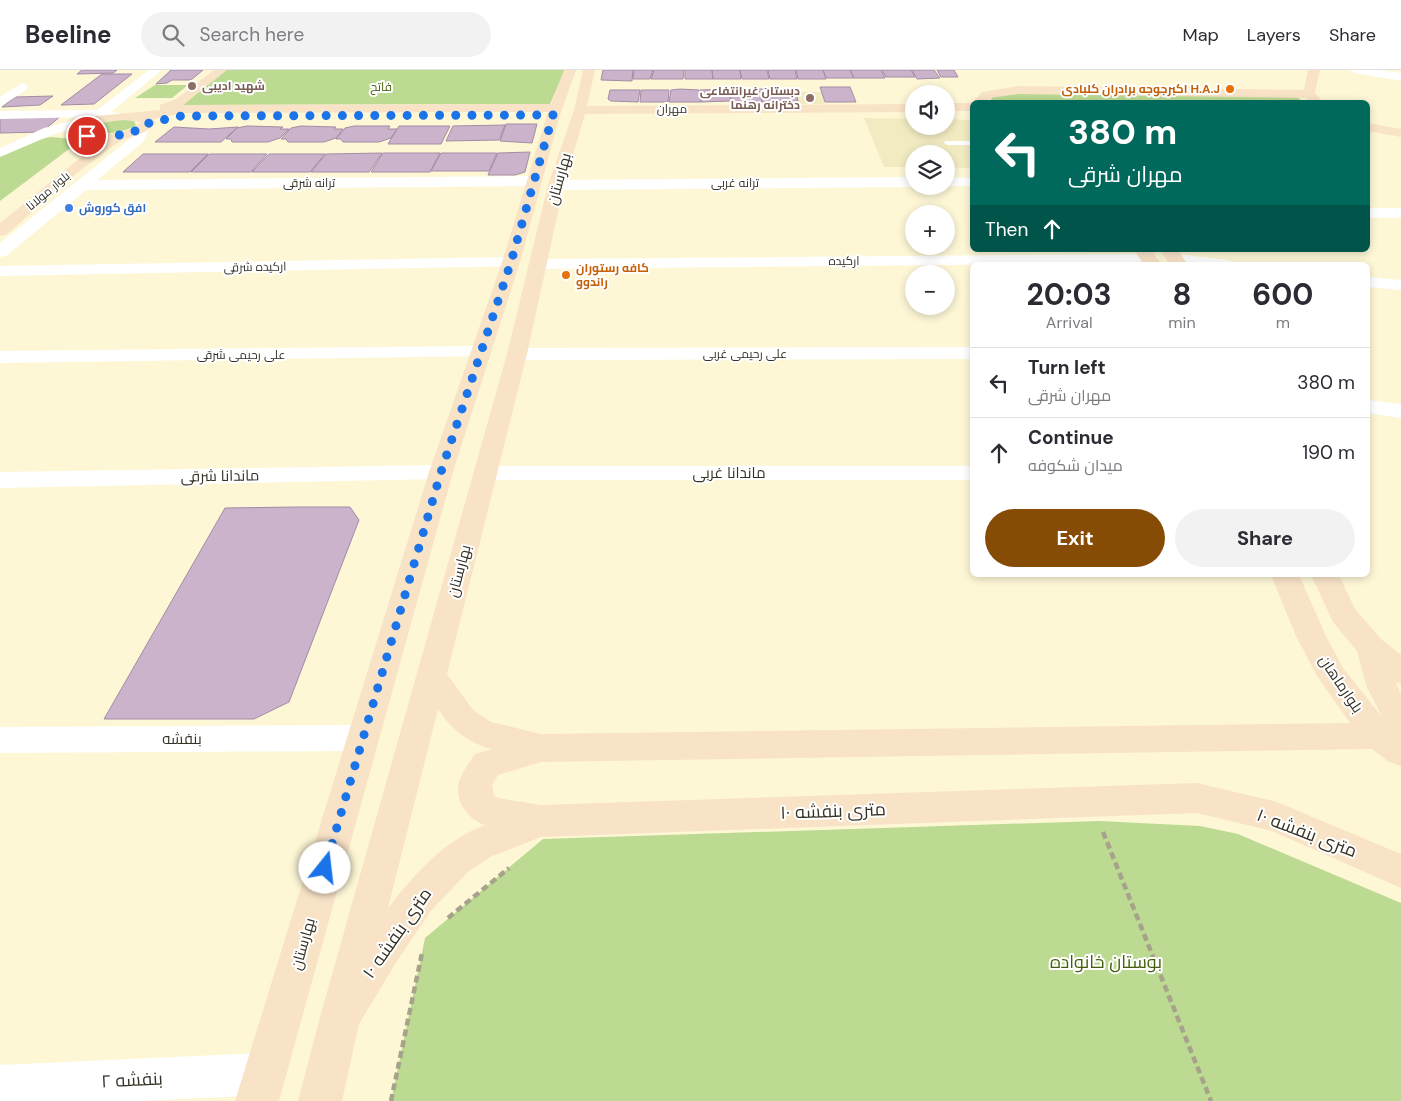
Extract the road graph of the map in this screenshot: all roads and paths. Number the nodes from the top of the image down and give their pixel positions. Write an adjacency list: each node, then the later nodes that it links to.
1 (156, 70): 23 (street)
2 (221, 70): 24 (main road)
3 (570, 70): 20 (main road, بهارستان)
4 (589, 70): 20 (main road, بهارستان)
5 (1314, 70): 13 (main road)
6 (1356, 70): 9 (street)
7 (1006, 77): 11 (main road)
8 (1027, 77): 12 (main road)
9 (1401, 77)
10 (22, 87): 16 (street)
11 (1018, 90): 12 (main road); 15 (main road)
12 (1039, 91): 13 (main road)
13 (1313, 98)
14 (60, 100): 21 (street)
15 (981, 100)
16 (0, 103)
17 (970, 107): 19 (main road)
18 (905, 108): 20 (main road, مهران)
19 (955, 108)
20 (563, 111): 24 (main road, مهران); 36 (main road, بهارستان)
21 (40, 114): 22 (street); 23 (street)
22 (0, 115)
23 (102, 117): 24 (main road); 27 (main road, بلوار مولانا); 29 (street)
24 (143, 121): 28 (main road); 37 (street)
25 (1370, 127): 26 (main road)
26 (1401, 132)
27 (84, 135): 28 (main road); 29 (street); 38 (main road, بلوار مولانا)
28 (121, 135): 41 (main road, بلوار مولانا)
29 (25, 141): 32 (street)
30 (948, 143): 31 (lane)
31 (970, 143)
32 (0, 153)
33 (905, 182): 36 (street, ترانه غربی)
34 (955, 182): 35 (street)
35 (970, 182)
36 (545, 183): 37 (street, ترانه شرقی); 45 (main road, بهارستان); 47 (main road, بهارستان)
37 (84, 185): 42 (street)
38 (23, 193)
39 (1370, 213): 40 (street)
40 (1401, 213)
41 (0, 231)
42 (0, 252)
43 (1148, 258): 47 (street, ارکیده)
44 (1174, 258): 46 (street)
45 (511, 262): 48 (street, ارکیده شرقی); 51 (main road, بهارستان)
46 (1204, 262)
47 (539, 264): 53 (main road, بهارستان)
48 (0, 271)
49 (1370, 282): 50 (street)
50 (1401, 285)
51 (482, 352): 54 (street, علی رحیمی شرقی); 57 (main road, بهارستان)
52 (970, 353): 53 (street, علی رحیمی غربی)
53 (517, 354): 58 (main road, بهارستان)
54 (0, 357)
55 (1370, 406): 56 (street)
56 (1401, 411)
57 (441, 472): 60 (street, ماندانا شرقی); 67 (main road, بهارستان)
58 (486, 473): 59 (street, ماندانا غربی); 65 (main road, بهارستان)
59 (970, 473)
60 (0, 480)
61 (1286, 577): 66 (main road, بلوارماهان)
62 (1326, 577): 63 (main road)
63 (1371, 647): 64 (main road); 66 (main road)
64 (1401, 672)
65 (431, 675): 69 (main road); 76 (main road, بهارستان)
66 (1395, 735): 69 (main road)
67 (364, 738): 68 (street, بنفشه); 78 (main road, بهارستان)
68 (0, 740)
69 (541, 748): 70 (main road)
70 (542, 822): 73 (main road, ۱۰ متری بنفشه); 76 (main road, ۱۰ متری بنفشه)
71 (1102, 830): 81 (path)
72 (514, 863): 74 (path)
73 (1401, 871)
74 (440, 925)
75 (423, 947): 80 (path)
76 (340, 1017): 79 (main road, بهارستان)
77 (0, 1086): 78 (street, بنفشه ۲)
78 (260, 1088)
79 (320, 1101)
80 (391, 1101)
81 (1211, 1101)

